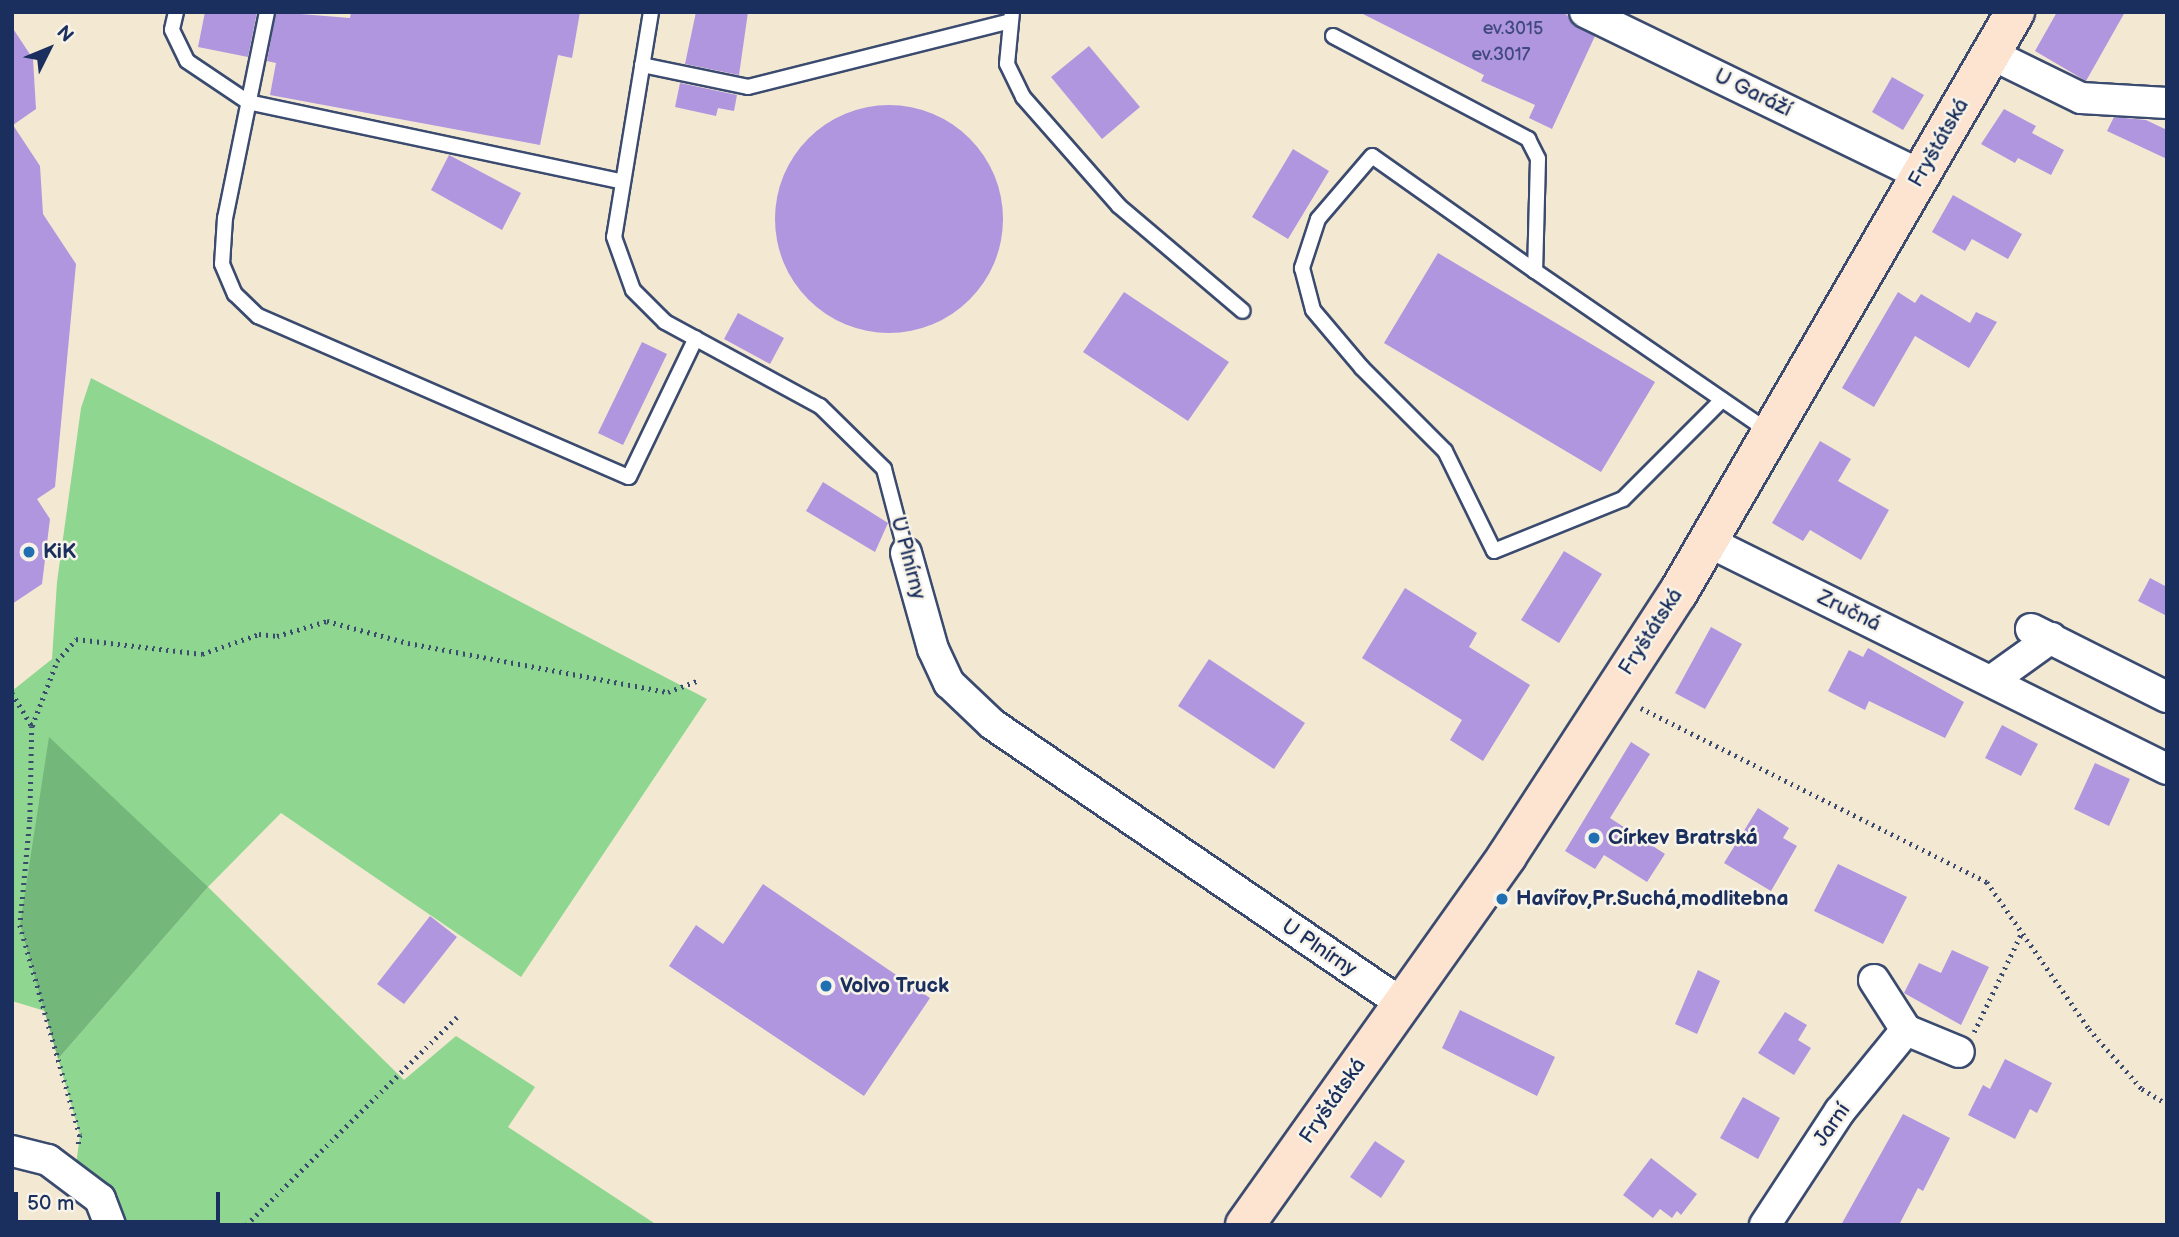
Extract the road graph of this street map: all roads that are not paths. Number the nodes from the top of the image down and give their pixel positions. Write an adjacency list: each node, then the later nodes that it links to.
1 (176, 12): 10 (lane)
2 (267, 12): 10 (lane)
3 (651, 12): 9 (lane, U Plnírny)
4 (1585, 12): 12 (street, U Garáží)
5 (2015, 12): 8 (street, Fryštátská)
6 (1011, 17): 9 (lane); 15 (lane)
7 (1333, 36): 14 (lane)
8 (1991, 54): 11 (street); 12 (street, Fryštátská)
9 (642, 65): 13 (lane, U Plnírny)
10 (248, 102): 13 (lane); 16 (lane)
11 (2167, 103)
12 (1920, 175): 18 (street, Fryštátská)
13 (623, 182): 16 (lane, U Plnírny)
14 (1535, 271): 17 (lane); 17 (lane)
15 (1243, 311)
16 (696, 338): 20 (lane, U Plnírny)
17 (1722, 400): 18 (lane)
18 (1770, 433): 19 (street, Fryštátská)
19 (1707, 541): 21 (street, Zručná); 25 (street, Fryštátská)
20 (906, 553): 25 (street, U Plnírny)
21 (1991, 681): 22 (street); 23 (street, Zručná)
22 (2167, 697)
23 (2167, 769)
24 (1874, 980): 26 (street)
25 (1402, 1004): 30 (street, Fryštátská)
26 (1906, 1030): 27 (street); 31 (street, Jarní)
27 (1959, 1052)
28 (12, 1151): 29 (street)
29 (110, 1225)
30 (1245, 1225)
31 (1765, 1225)

